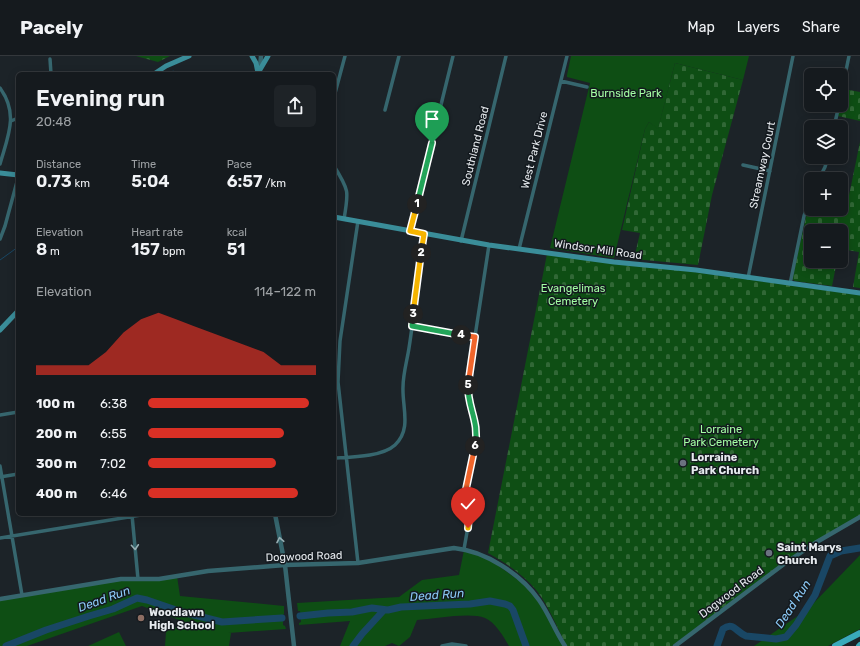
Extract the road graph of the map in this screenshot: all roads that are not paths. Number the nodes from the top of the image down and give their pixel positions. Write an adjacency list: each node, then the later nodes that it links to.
1 (189, 56): 16 (main road)
2 (252, 56): 17 (main road)
3 (256, 56): 18 (street)
4 (261, 56): 19 (street)
5 (268, 56): 20 (main road)
6 (345, 56): 24 (street)
7 (399, 56): 25 (street)
8 (453, 56): 39 (street)
9 (506, 56): 42 (street, Southland Road)
10 (567, 56): 21 (street, West Park Drive)
11 (793, 56): 31 (street, Streamway Court)
12 (849, 56): 14 (street)
13 (50, 59): 15 (street)
14 (847, 68)
15 (51, 72)
16 (157, 72)
17 (258, 72)
18 (258, 72)
19 (258, 72)
20 (259, 72)
21 (561, 81): 22 (street); 44 (street, West Park Drive)
22 (587, 87)
23 (0, 88): 27 (street)
24 (336, 90)
25 (385, 110)
26 (16, 119): 27 (street)
27 (11, 122): 28 (street)
28 (0, 164)
29 (743, 165): 31 (street)
30 (336, 169): 37 (street)
31 (770, 171): 45 (street, Streamway Court)
32 (0, 172): 33 (main road)
33 (16, 176)
34 (16, 184): 41 (street)
35 (804, 216): 46 (street)
36 (336, 217): 37 (main road, Windsor Mill Road)
37 (344, 219): 38 (main road, Windsor Mill Road)
38 (358, 221): 39 (main road, Windsor Mill Road); 52 (street)
39 (410, 231): 40 (main road, Windsor Mill Road)
40 (424, 234): 42 (main road, Windsor Mill Road); 49 (street)
41 (0, 239)
42 (461, 241): 43 (main road, Windsor Mill Road)
43 (489, 245): 44 (main road, Windsor Mill Road); 51 (street)
44 (519, 249): 45 (main road, Windsor Mill Road)
45 (748, 278): 46 (main road, Windsor Mill Road)
46 (790, 284): 47 (main road, Windsor Mill Road)
47 (860, 293)
48 (16, 313): 50 (main road)
49 (412, 326): 51 (street); 55 (street)
50 (0, 330)
51 (475, 337): 66 (street)
52 (336, 367): 55 (street)
53 (16, 412): 54 (street)
54 (0, 415)
55 (346, 457): 56 (street); 67 (street)
56 (336, 458)
57 (0, 466): 59 (street)
58 (16, 474): 59 (street)
59 (1, 476): 64 (street)
60 (126, 516): 64 (street)
61 (132, 516): 69 (street, one-way to 69)
62 (275, 516): 68 (street, one-way to 62)
63 (860, 517): 77 (street, Dogwood Road)
64 (12, 536): 65 (street); 70 (street)
65 (0, 538)
66 (464, 549): 67 (street, Dogwood Road); 76 (street, Dogwood Road)
67 (358, 563): 68 (street, Dogwood Road)
68 (285, 565): 69 (street, Dogwood Road); 73 (street)
69 (138, 579): 70 (street, Dogwood Road)
70 (22, 595): 71 (street, Dogwood Road)
71 (0, 599)
72 (860, 633): 78 (main road)
73 (294, 646)
74 (442, 646): 75 (street)
75 (466, 646)
76 (564, 646)
77 (675, 646)
78 (834, 646)

